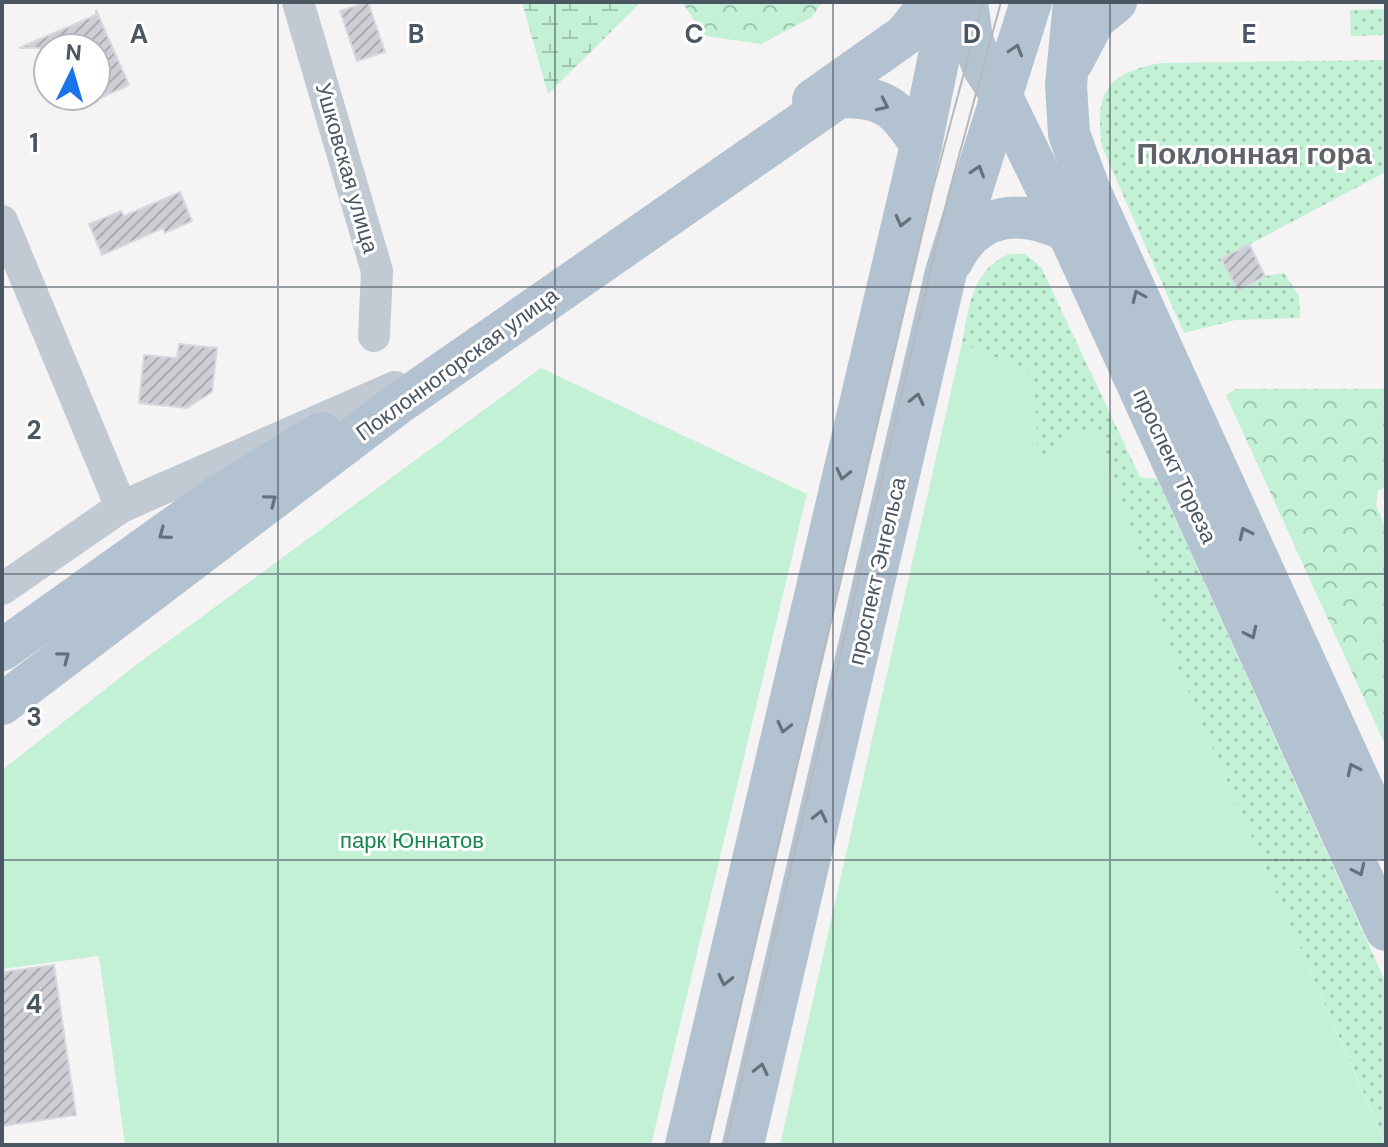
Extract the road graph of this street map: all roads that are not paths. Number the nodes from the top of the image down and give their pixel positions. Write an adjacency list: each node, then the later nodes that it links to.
1 (298, 2): 14 (street, Ушковская улица)
2 (931, 2): 15 (main road, Поклонногорская улица)
3 (950, 2): 10 (main road)
4 (967, 2): 9 (main road, проспект Тореза)
5 (1031, 2): 9 (main road, проспект Энгельса, one-way to 5)
6 (1074, 2): 8 (main road, проспект Тореза)
7 (1116, 2): 8 (main road)
8 (1066, 85): 20 (main road, проспект Тореза, one-way to 8)
9 (1002, 97): 12 (main road, проспект Тореза); 13 (main road, проспект Энгельса, one-way to 9)
10 (921, 145): 19 (main road, Поклонногорская улица, one-way to 10); 22 (main road, one-way to 22)
11 (2, 221): 16 (street)
12 (1067, 231): 13 (main road); 21 (main road, проспект Тореза, one-way to 21)
13 (946, 272): 23 (main road, проспект Энгельса, one-way to 13)
14 (374, 336)
15 (395, 387): 16 (street); 18 (main road, Поклонногорская улица, one-way to 18)
16 (121, 507): 17 (street)
17 (2, 589)
18 (2, 650)
19 (2, 704)
20 (1386, 840)
21 (1386, 930)
22 (686, 1145)
23 (743, 1145)

